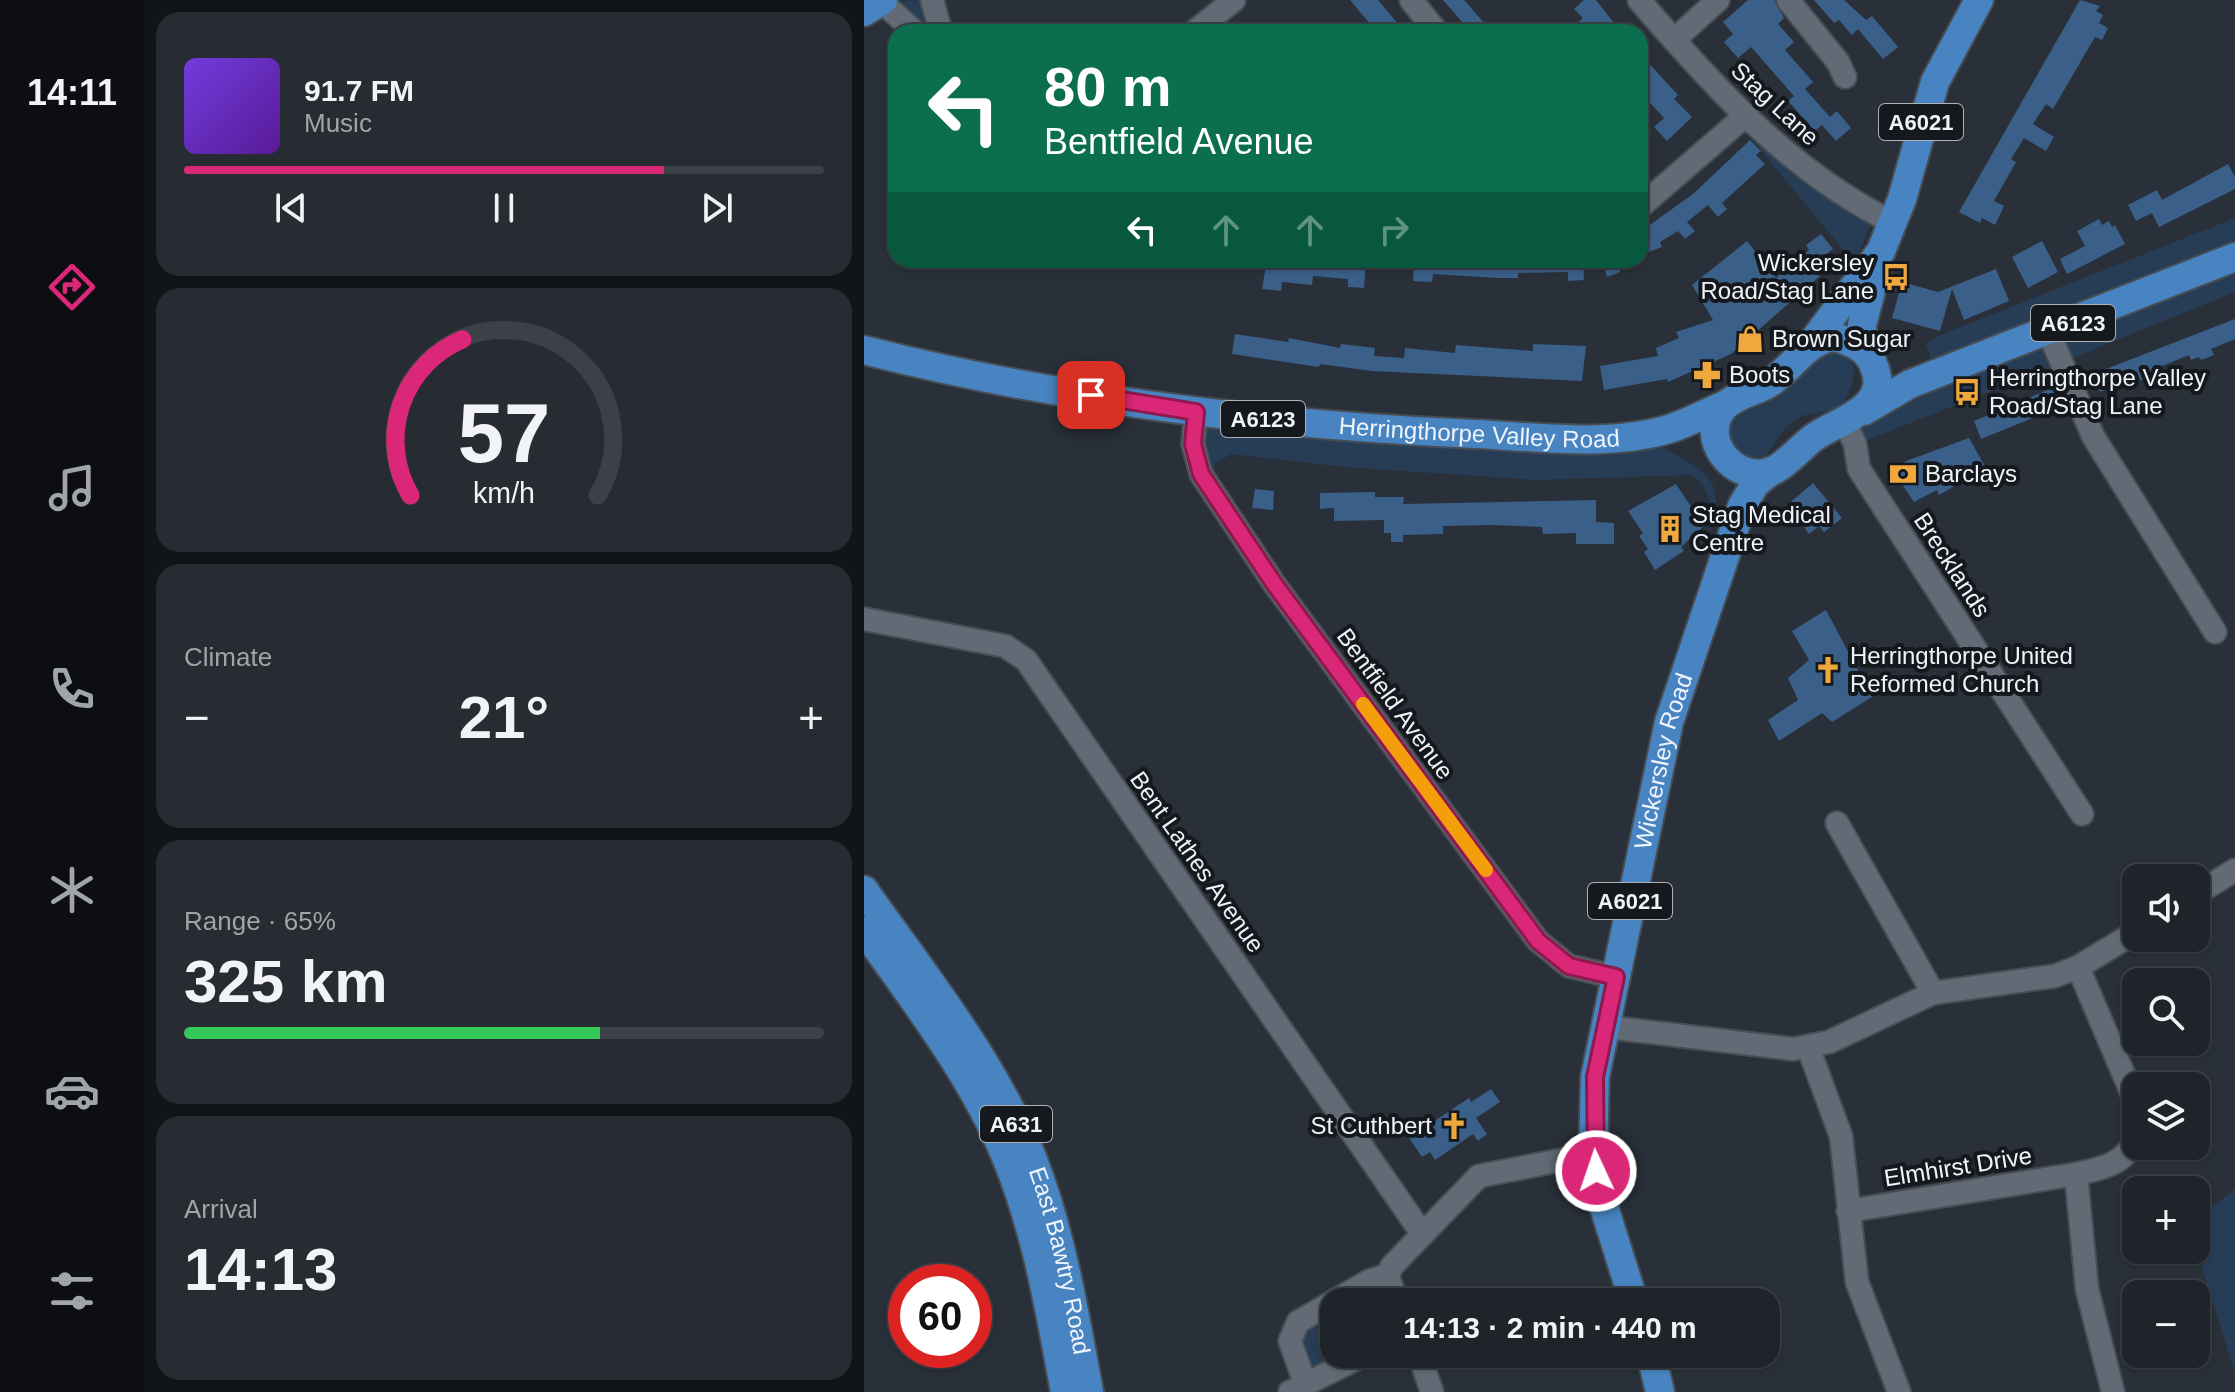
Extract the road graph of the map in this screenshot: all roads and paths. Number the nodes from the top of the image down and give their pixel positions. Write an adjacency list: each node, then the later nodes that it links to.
1 (932, 0): 10 (street)
2 (1234, 0): 11 (street)
3 (1411, 0): 12 (street)
4 (1639, 0): 13 (street, Stag Lane)
5 (1718, 0): 13 (street)
6 (1788, 0): 14 (street)
7 (1979, 0): 17 (main road, A6021)
8 (876, 4): 9 (street)
9 (904, 24)
10 (939, 24)
11 (1204, 24)
12 (1430, 24)
13 (1674, 40): 15 (street, Stag Lane)
14 (1845, 77)
15 (1745, 116): 16 (street); 17 (street, Stag Lane)
16 (1648, 200)
17 (1894, 223): 18 (main road, A6021)
18 (1881, 251): 21 (main road, A6021); 23 (main road, A6021)
19 (2235, 257): 20 (main road, A6123)
20 (2049, 333): 24 (main road, A6123); 33 (street)
21 (1811, 344): 23 (main road); 25 (main road, A6021)
22 (864, 350): 26 (main road, Herringthorpe Valley Road / A6123)
23 (1868, 355): 24 (main road); 27 (main road, A6021)
24 (1910, 384): 27 (main road, A6123)
25 (1725, 405): 28 (main road, Herringthorpe Valley Road / A6123); 29 (main road)
26 (1196, 412): 28 (main road, Herringthorpe Valley Road / A6123); 42 (street, Bentfield Avenue)
27 (1850, 418): 30 (main road, A6021); 34 (street, Brecklands)
28 (1668, 429): 29 (main road, Herringthorpe Valley Road / A6123)
29 (1722, 455): 30 (main road, Herringthorpe Valley Road); 31 (main road)
30 (1771, 471): 31 (main road, Wickersley Road / A6021)
31 (1742, 506): 42 (main road, Wickersley Road / A6021)
32 (864, 619): 51 (street, Bent Lathes Avenue)
33 (2215, 632)
34 (2082, 814)
35 (1837, 823): 43 (street)
36 (2235, 870): 37 (street)
37 (2210, 885)
38 (864, 890): 60 (main road, East Bawtry Road / A631)
39 (864, 930): 59 (main road, East Bawtry Road / A631)
40 (2122, 940): 41 (street)
41 (2078, 967): 43 (street); 46 (street)
42 (1616, 977): 44 (main road, Wickersley Road / A6021)
43 (1933, 993): 45 (street)
44 (1607, 1027): 45 (street); 47 (main road, Wickersley Road / A6021)
45 (1808, 1047): 50 (street)
46 (2123, 1072)
47 (1593, 1154): 51 (street); 54 (main road, Wickersley Road / A6021)
48 (2122, 1158): 49 (street, Elmhirst Drive)
49 (2076, 1174): 50 (street, Elmhirst Drive); 64 (street)
50 (1848, 1211): 63 (street)
51 (1421, 1232): 52 (street)
52 (1388, 1275): 53 (street); 58 (street)
53 (1392, 1288)
54 (1629, 1288)
55 (1338, 1368): 58 (street)
56 (1424, 1368): 61 (street)
57 (1654, 1368): 62 (main road)
58 (1296, 1389)
59 (1065, 1392)
60 (1089, 1392)
61 (1432, 1392)
62 (1660, 1392)
63 (1899, 1392)
64 (2113, 1392)

